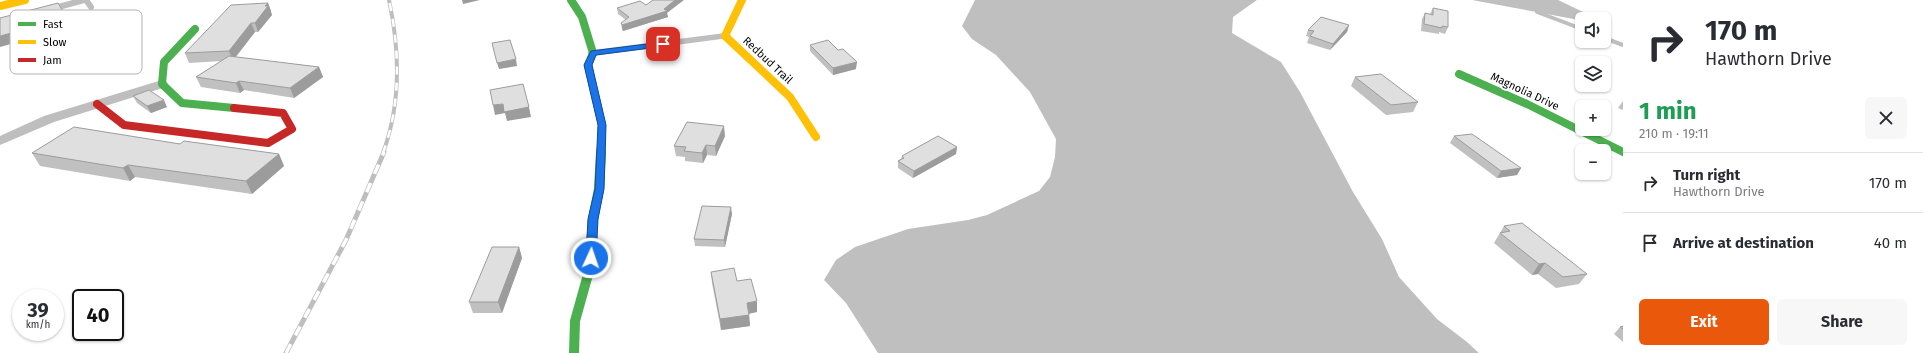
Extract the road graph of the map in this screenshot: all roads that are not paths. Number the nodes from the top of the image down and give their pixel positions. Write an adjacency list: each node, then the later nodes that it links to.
1 (25, 0): 5 (street)
2 (85, 0): 6 (lane); 7 (lane)
3 (571, 0): 10 (street)
4 (742, 0): 9 (street)
5 (0, 6)
6 (91, 7)
7 (46, 10)
8 (195, 29): 12 (street)
9 (725, 36): 10 (street); 16 (street, Redbud Trail)
10 (593, 53): 19 (street)
11 (1459, 74): 18 (street, Magnolia Drive)
12 (162, 84): 13 (street); 13 (street)
13 (97, 104): 15 (street)
14 (0, 130): 15 (street)
15 (16, 134): 17 (street)
16 (816, 137)
17 (0, 141)
18 (1623, 152)
19 (574, 353)

